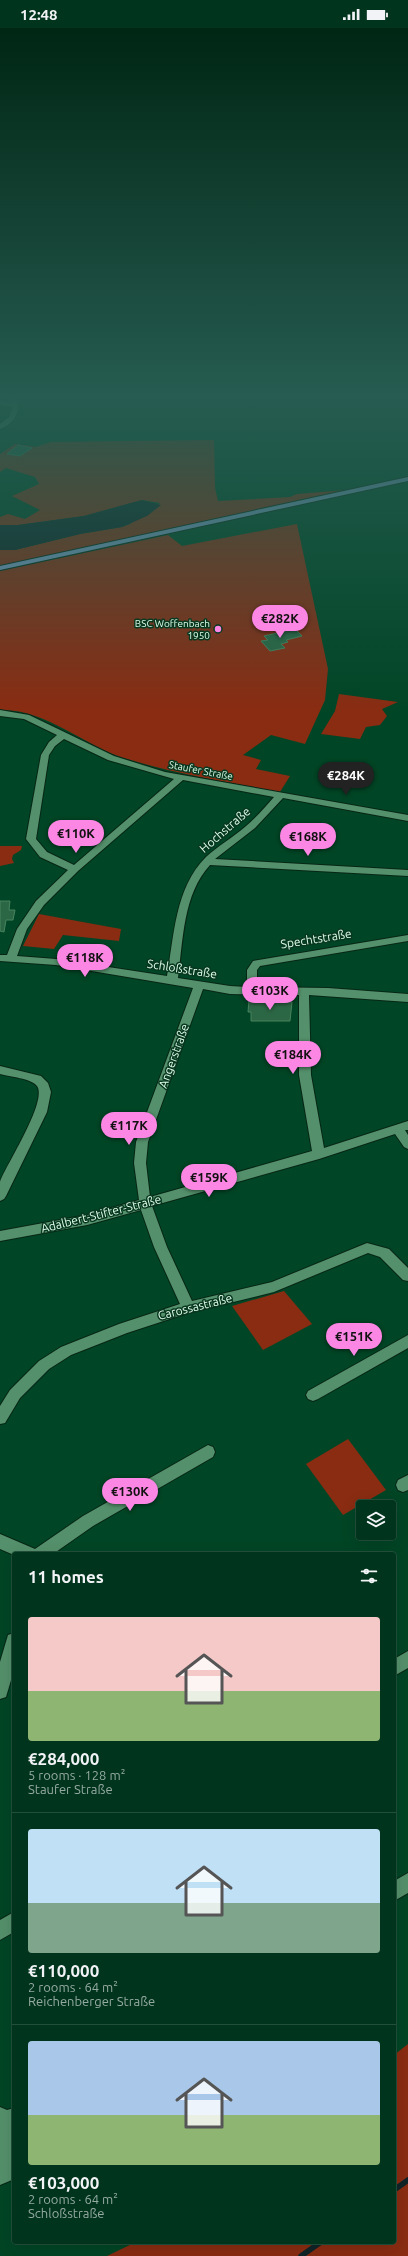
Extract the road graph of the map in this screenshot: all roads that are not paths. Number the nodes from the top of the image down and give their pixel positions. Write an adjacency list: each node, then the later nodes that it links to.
1 (306, 502): 2 (main road)
2 (0, 568)
3 (0, 713): 4 (street, Staufer Straße)
4 (63, 735): 5 (street, Staufer Straße); 9 (street)
5 (180, 778): 6 (street, Staufer Straße); 9 (street)
6 (281, 795): 7 (street, Staufer Straße); 8 (street, Hochstraße)
7 (408, 818)
8 (208, 862): 10 (street); 14 (street, Hochstraße)
9 (75, 869): 13 (street)
10 (408, 873)
11 (408, 938): 16 (street, Spechtstraße)
12 (0, 958): 13 (street, Schloßstraße)
13 (11, 958): 14 (street, Schloßstraße)
14 (172, 981): 15 (street, Schloßstraße)
15 (199, 986): 16 (street, Schloßstraße); 24 (street, Angerstraße)
16 (252, 991): 17 (street, Schloßstraße)
17 (304, 992): 18 (street, Schloßstraße); 22 (street)
18 (408, 998)
19 (0, 1070): 23 (street)
20 (402, 1126): 21 (street); 22 (street, Adalbert-Stifter-Straße)
21 (408, 1144)
22 (319, 1154): 24 (street, Adalbert-Stifter-Straße)
23 (0, 1196)
24 (144, 1204): 25 (street, Adalbert-Stifter-Straße); 27 (street, Angerstraße)
25 (0, 1236)
26 (408, 1276): 27 (street, Carossastraße)
27 (188, 1307): 30 (street, Carossastraße)
28 (408, 1341): 29 (street)
29 (313, 1395)
30 (0, 1418)
31 (208, 1452): 34 (street)
32 (0, 1541): 33 (street)
33 (25, 1552)
34 (43, 1552)
35 (12, 1648): 38 (street)
36 (408, 1659): 37 (street)
37 (396, 1667)
38 (0, 1692)
39 (408, 1882): 40 (street)
40 (396, 1891)
41 (12, 1922): 42 (street)
42 (0, 1931)
43 (5, 2119): 44 (street)
44 (3, 2174)

